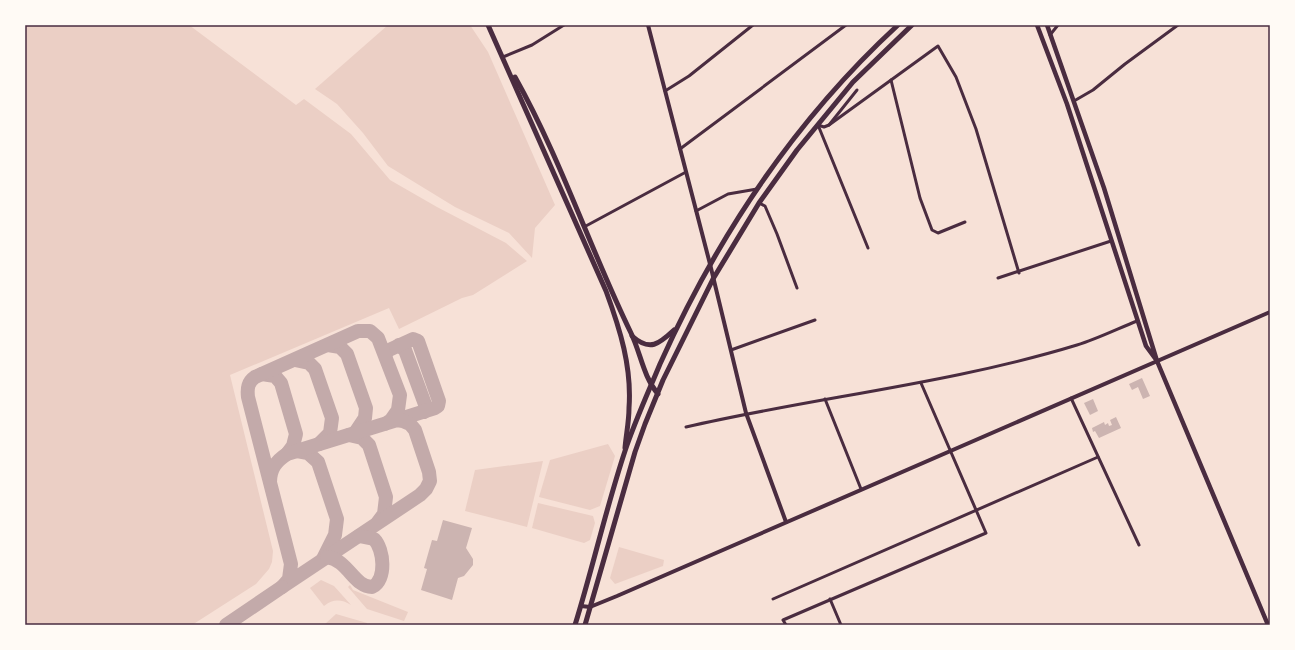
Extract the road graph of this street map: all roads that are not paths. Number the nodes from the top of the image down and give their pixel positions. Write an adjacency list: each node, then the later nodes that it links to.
1 (488, 25): 13 (main road)
2 (564, 25): 13 (street)
3 (648, 25): 16 (street)
4 (753, 25): 16 (street)
5 (846, 25): 20 (street)
6 (898, 25): 22 (main road)
7 (912, 25): 18 (main road)
8 (1037, 25): 27 (main road)
9 (1047, 25): 12 (main road)
10 (1058, 25): 12 (street)
11 (1178, 25): 17 (street)
12 (1050, 35): 17 (main road)
13 (503, 57): 26 (main road); 49 (main road)
14 (891, 80): 19 (street); 25 (street); 30 (street)
15 (857, 90): 19 (street)
16 (665, 91): 20 (street)
17 (1074, 101): 40 (main road)
18 (818, 125): 19 (street); 23 (main road); 28 (street)
19 (829, 125)
20 (680, 149): 21 (street)
21 (686, 172): 24 (street); 26 (street)
22 (757, 189): 24 (street); 29 (main road)
23 (759, 203): 32 (main road); 33 (street)
24 (696, 211): 29 (street)
25 (965, 222)
26 (584, 227): 38 (main road)
27 (1111, 241): 30 (street); 36 (main road)
28 (868, 248)
29 (710, 264): 32 (street); 37 (main road)
30 (1019, 273): 31 (street)
31 (998, 278)
32 (713, 279): 39 (street); 43 (main road)
33 (796, 288)
34 (1270, 312): 40 (street)
35 (815, 320): 39 (street)
36 (1137, 321): 40 (main road); 41 (street)
37 (677, 328): 38 (main road); 42 (main road)
38 (632, 336): 42 (main road)
39 (731, 350): 46 (street)
40 (1157, 361): 44 (street); 63 (main road)
41 (921, 383): 45 (street); 48 (street)
42 (651, 385): 43 (main road); 49 (main road)
43 (658, 394): 58 (main road)
44 (1071, 398): 48 (street); 50 (street)
45 (825, 399): 46 (street); 51 (street)
46 (746, 413): 47 (street); 53 (street)
47 (686, 427)
48 (950, 450): 51 (street); 52 (street)
49 (624, 451): 57 (main road)
50 (1098, 457): 52 (street); 54 (street)
51 (862, 489): 53 (street)
52 (976, 510): 55 (street); 56 (street)
53 (786, 522): 58 (street)
54 (1139, 545)
55 (830, 599): 61 (street); 62 (street)
56 (773, 600)
57 (581, 606): 58 (street); 59 (main road)
58 (590, 607): 60 (main road)
59 (575, 625)
60 (585, 625)
61 (786, 625)
62 (841, 625)
63 (1268, 625)

